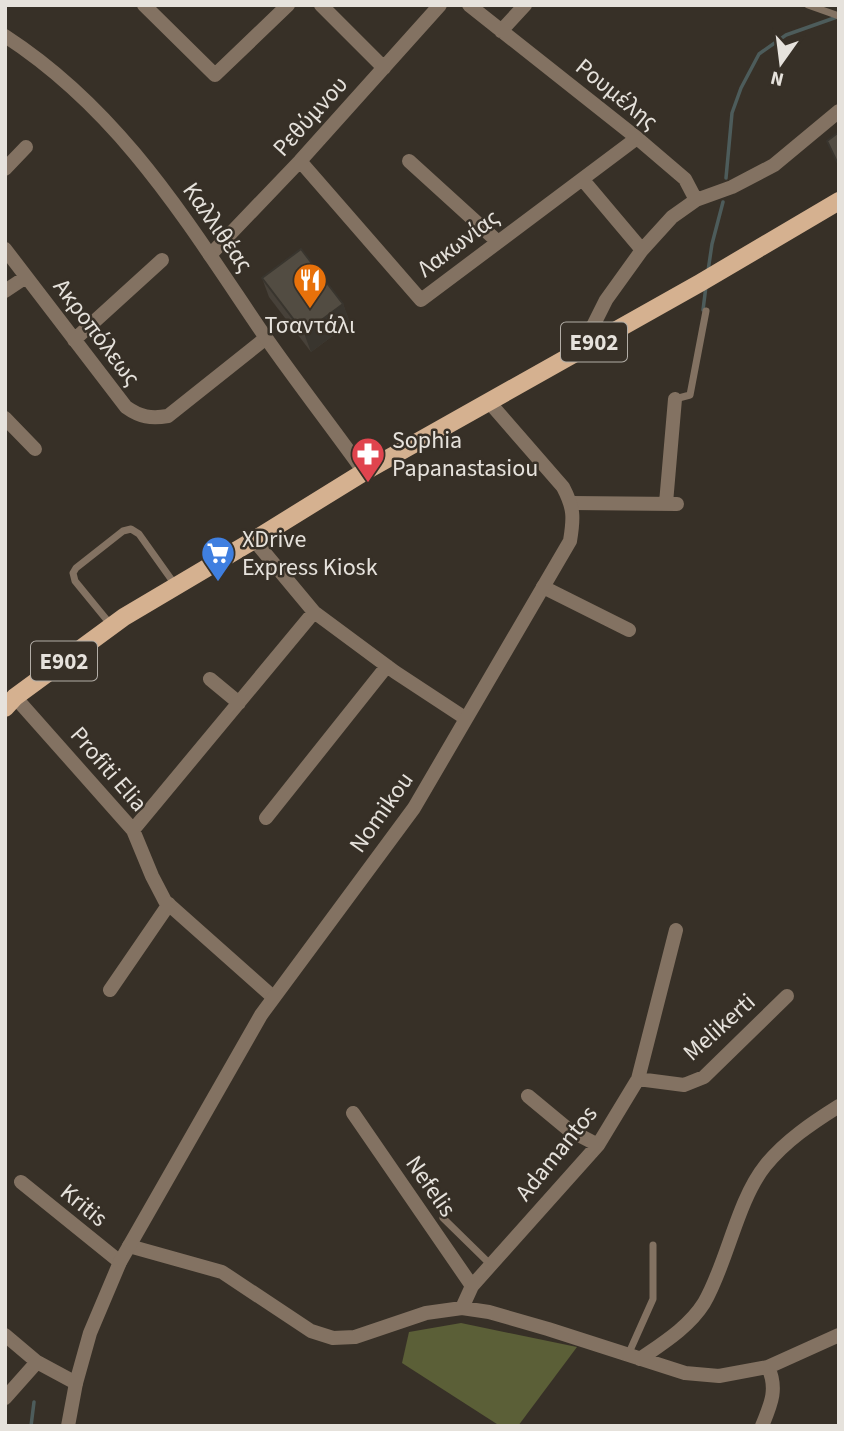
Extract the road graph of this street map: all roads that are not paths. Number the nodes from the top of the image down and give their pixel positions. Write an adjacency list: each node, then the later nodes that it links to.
1 (144, 5): 2 (street)
2 (288, 5)
3 (321, 5): 12 (street)
4 (440, 5): 12 (street, Ρεθύμνου)
5 (469, 5): 10 (street, Ρουμέλης)
6 (525, 5): 10 (street)
7 (808, 5): 9 (lane)
8 (837, 5): 9 (lane)
9 (837, 15)
10 (501, 31): 14 (street, Ρουμέλης)
11 (5, 36): 25 (street, Καλλιθέας)
12 (384, 68): 16 (street, Ρεθύμνου)
13 (839, 111): 20 (street)
14 (637, 138): 19 (street, Λακωνίας); 20 (street, Ρουμέλης)
15 (26, 147): 18 (street)
16 (300, 161): 22 (street, Λακωνίας); 25 (street, Ρεθύμνου)
17 (409, 161): 22 (street)
18 (5, 169)
19 (583, 180): 22 (street, Λακωνίας); 24 (street)
20 (696, 200): 24 (street)
21 (839, 201): 32 (main road, E902)
22 (497, 241)
23 (5, 249): 27 (street, Ακροπόλεως)
24 (642, 250): 32 (street)
25 (210, 255): 30 (street, Καλλιθέας)
26 (162, 260): 31 (street)
27 (26, 277): 28 (street); 31 (street, Ακροπόλεως)
28 (5, 291)
29 (706, 311): 33 (lane)
30 (266, 338): 31 (street, Ακροπόλεως); 37 (street, Καλλιθέας)
31 (75, 340)
32 (581, 350): 34 (main road, E902)
33 (675, 399): 38 (street)
34 (489, 402): 37 (main road, E902); 38 (street)
35 (5, 418): 36 (street)
36 (35, 449)
37 (364, 472): 39 (main road, E902)
38 (572, 503): 41 (street, Nomikou)
39 (254, 540): 40 (main road, E902); 42 (street)
40 (176, 586): 43 (main road, E902); 43 (lane)
41 (542, 587): 44 (street); 49 (street, Nomikou)
42 (314, 612): 45 (street); 48 (street)
43 (111, 626): 47 (main road, E902)
44 (629, 630)
45 (387, 666): 49 (street); 50 (street)
46 (210, 679): 48 (street)
47 (10, 703): 51 (street, Profiti Elia)
48 (239, 703): 51 (street)
49 (465, 718): 56 (street, Nomikou)
50 (266, 818)
51 (133, 830): 52 (street, Profiti Elia)
52 (169, 905): 54 (street); 56 (street, Profiti Elia)
53 (676, 930): 57 (street, Adamantos)
54 (110, 990)
55 (787, 996): 57 (street, Melikerti)
56 (273, 997): 65 (street, Nomikou)
57 (638, 1079): 61 (street, Adamantos)
58 (528, 1096): 61 (street)
59 (839, 1105): 72 (street)
60 (353, 1113): 68 (street, Nefelis)
61 (598, 1145): 67 (street, Adamantos)
62 (20, 1182): 66 (street, Kritis)
63 (443, 1219): 67 (lane)
64 (653, 1245): 72 (lane)
65 (130, 1246): 66 (street, Nomikou); 69 (street)
66 (120, 1262): 75 (street, Nomikou)
67 (491, 1265): 68 (street, Adamantos)
68 (472, 1286): 69 (street, Adamantos)
69 (462, 1308): 72 (street)
70 (5, 1335): 73 (street)
71 (839, 1335): 74 (street)
72 (634, 1357): 74 (street)
73 (37, 1362): 75 (street); 76 (street)
74 (768, 1367): 78 (street)
75 (76, 1383): 77 (street, Nomikou)
76 (5, 1398)
77 (68, 1426)
78 (762, 1426)

